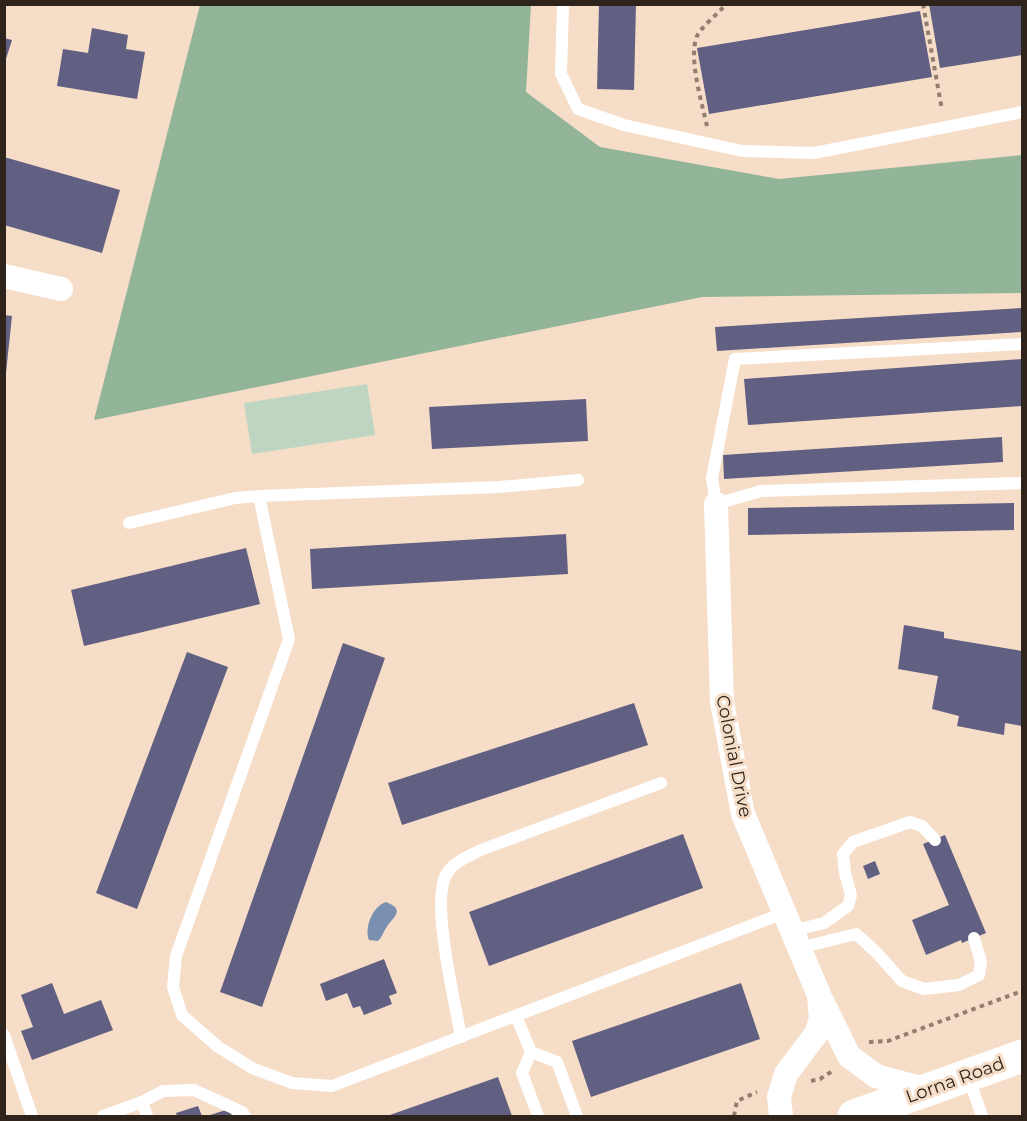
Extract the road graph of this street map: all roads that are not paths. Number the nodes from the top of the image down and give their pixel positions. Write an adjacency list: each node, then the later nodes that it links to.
1 (563, 4): 2 (lane)
2 (1023, 112)
3 (4, 276): 4 (street)
4 (61, 289)
5 (1023, 344): 9 (lane)
6 (578, 480): 8 (lane)
7 (1023, 483): 9 (lane)
8 (259, 496): 10 (lane); 18 (lane)
9 (716, 504): 13 (street, Colonial Drive)
10 (129, 523)
11 (662, 783): 18 (lane)
12 (935, 840): 13 (lane)
13 (792, 931): 14 (lane); 15 (street, Colonial Drive); 16 (lane)
14 (974, 938)
15 (819, 994): 22 (street, Colonial Drive); 31 (street, Colonial Drive)
16 (516, 1016): 18 (lane); 19 (lane)
17 (4, 1035): 25 (lane)
18 (460, 1037)
19 (531, 1052): 29 (lane); 30 (lane)
20 (1023, 1056): 21 (street, Lorna Road)
21 (968, 1076): 22 (street, Lorna Road); 32 (lane)
22 (928, 1090): 24 (street, Lorna Road)
23 (142, 1102): 26 (lane); 27 (lane); 28 (lane)
24 (875, 1113)
25 (32, 1116)
26 (103, 1116)
27 (147, 1116)
28 (245, 1116)
29 (538, 1116)
30 (577, 1116)
31 (781, 1116)
32 (982, 1116)

